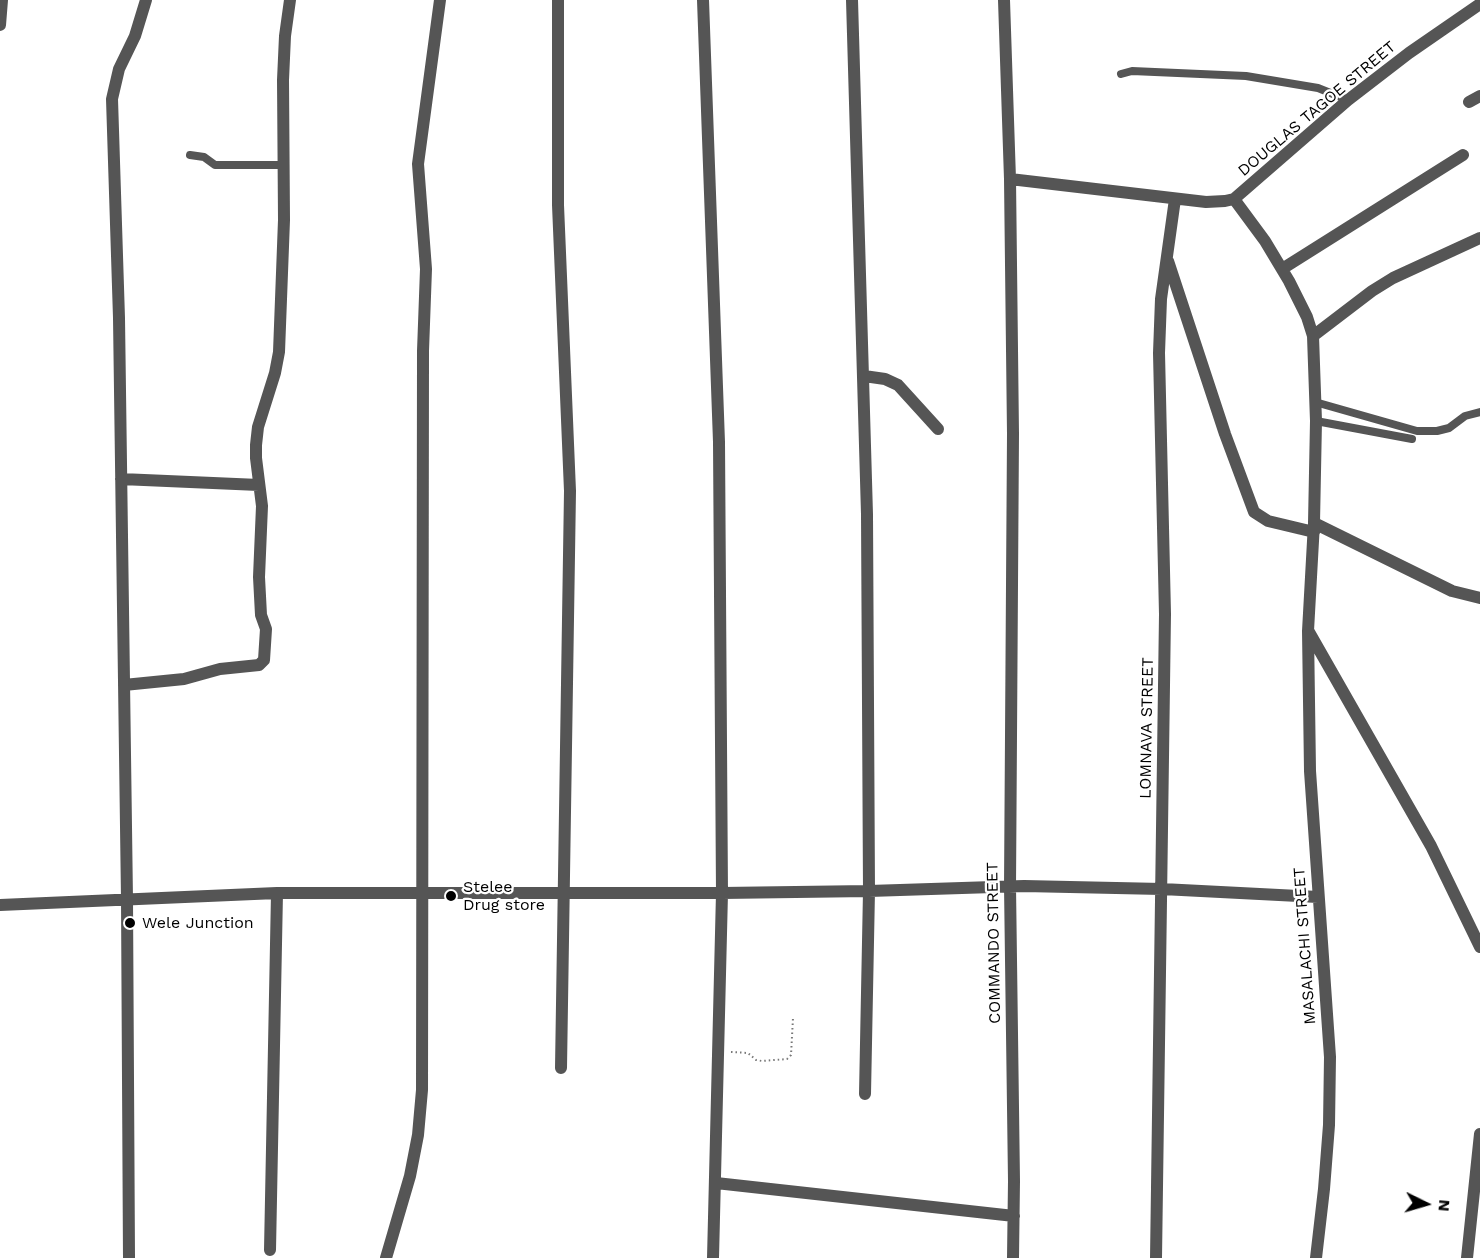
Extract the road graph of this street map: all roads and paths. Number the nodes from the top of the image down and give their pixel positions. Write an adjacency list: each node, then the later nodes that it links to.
1 (3, 0): 10 (street)
2 (146, 0): 31 (street)
3 (290, 0): 17 (street)
4 (440, 0): 40 (street)
5 (558, 0): 43 (street)
6 (703, 0): 42 (street)
7 (852, 0): 25 (street)
8 (1004, 0): 18 (street, COMMANDO STREET)
9 (1480, 4): 13 (street, DOUGLAS TAGOE STREET)
10 (0, 25)
11 (1121, 74): 13 (lane)
12 (1480, 96): 14 (street)
13 (1348, 100): 20 (street, DOUGLAS TAGOE STREET)
14 (1468, 102)
15 (190, 155): 17 (lane)
16 (1463, 155): 23 (street)
17 (283, 165): 32 (street)
18 (1010, 179): 19 (street); 37 (street, COMMANDO STREET)
19 (1175, 199): 20 (street); 22 (street, LOMNAVA STREET)
20 (1234, 199): 23 (street, MASALACHI STREET)
21 (1480, 238): 24 (street)
22 (1167, 258): 33 (street); 38 (street, LOMNAVA STREET)
23 (1282, 269): 24 (street, MASALACHI STREET)
24 (1313, 336): 26 (street, MASALACHI STREET)
25 (864, 376): 29 (street); 39 (street)
26 (1316, 402): 27 (lane); 28 (street, MASALACHI STREET)
27 (1480, 412)
28 (1316, 421): 30 (lane); 33 (street, MASALACHI STREET)
29 (938, 429)
30 (1412, 439)
31 (121, 479): 32 (street); 36 (street)
32 (259, 485): 36 (street)
33 (1314, 528): 34 (street); 35 (street, MASALACHI STREET)
34 (1480, 598)
35 (1308, 631): 44 (street, MASALACHI STREET); 47 (street)
36 (124, 685): 45 (street)
37 (1010, 886): 38 (street); 39 (street); 54 (street, COMMANDO STREET)
38 (1162, 889): 44 (street); 60 (street, LOMNAVA STREET)
39 (869, 891): 42 (street); 51 (street)
40 (423, 892): 41 (street); 43 (street); 57 (street)
41 (277, 893): 45 (street); 55 (street)
42 (722, 893): 43 (street); 49 (street)
43 (565, 894): 50 (street)
44 (1318, 897): 61 (street, MASALACHI STREET)
45 (127, 899): 46 (street); 56 (street)
46 (0, 905)
47 (1479, 942)
48 (793, 1018): 49 (path)
49 (719, 1051): 53 (street)
50 (561, 1068)
51 (864, 1094)
52 (1480, 1134): 62 (street)
53 (716, 1184): 54 (street); 58 (street)
54 (1014, 1216): 59 (street, COMMANDO STREET)
55 (270, 1250)
56 (129, 1258)
57 (386, 1258)
58 (713, 1258)
59 (1013, 1258)
60 (1156, 1258)
61 (1316, 1258)
62 (1467, 1258)

